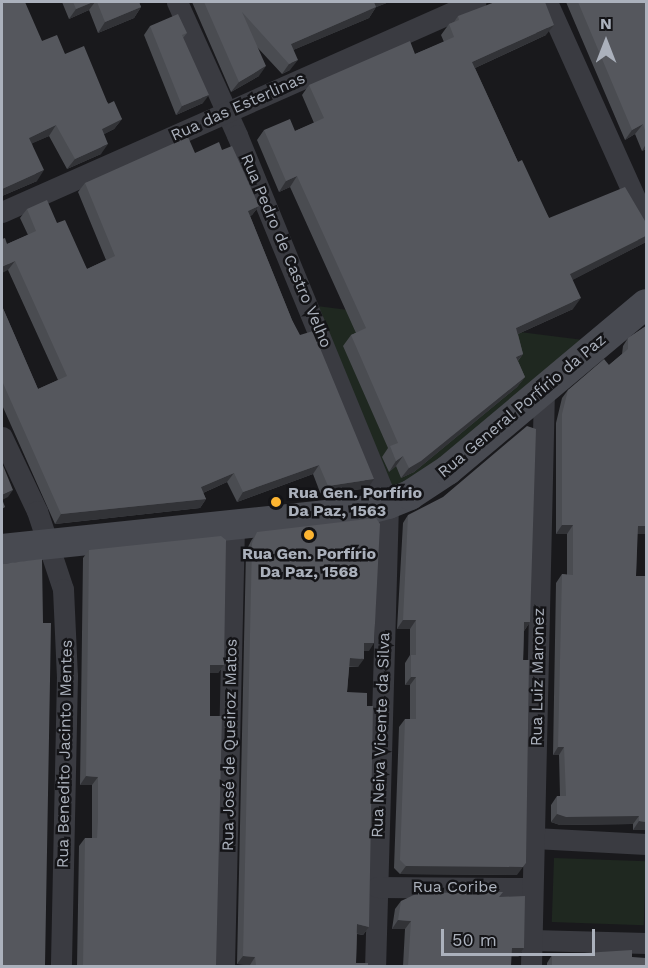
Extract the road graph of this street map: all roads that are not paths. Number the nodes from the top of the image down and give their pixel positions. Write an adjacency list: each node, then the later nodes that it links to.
1 (177, 2): 4 (street, Rua Pedro de Castro Velho)
2 (475, 2): 4 (street, Rua das Esterlinas)
3 (547, 2): 6 (street)
4 (227, 112): 5 (street, Rua das Esterlinas); 10 (street, Rua Pedro de Castro Velho)
5 (2, 212)
6 (646, 222)
7 (646, 304): 8 (street, Rua General Porfírio da Paz)
8 (544, 387): 10 (street, Rua General Porfírio da Paz); 14 (street, Rua Luiz Maronez)
9 (2, 437): 12 (street, Rua Benedito Jacinto Mentes)
10 (388, 504): 11 (street, Rua General Porfírio da Paz); 16 (street, Rua Neiva Vicente da Silva)
11 (234, 523): 12 (street, Rua General Porfírio da Paz); 21 (street, Rua José de Queiroz Matos)
12 (50, 543): 13 (street, Rua General Porfírio da Paz); 20 (street, Rua Benedito Jacinto Mentes)
13 (2, 549)
14 (534, 838): 15 (street); 17 (street, Rua Luiz Maronez)
15 (646, 844)
16 (377, 887): 17 (street, Rua Coribe); 22 (street, Rua Neiva Vicente da Silva)
17 (532, 888): 18 (street, Rua Luiz Maronez)
18 (532, 940): 19 (street); 23 (street, Rua Luiz Maronez)
19 (646, 943)
20 (61, 966)
21 (224, 966)
22 (375, 966)
23 (531, 966)

